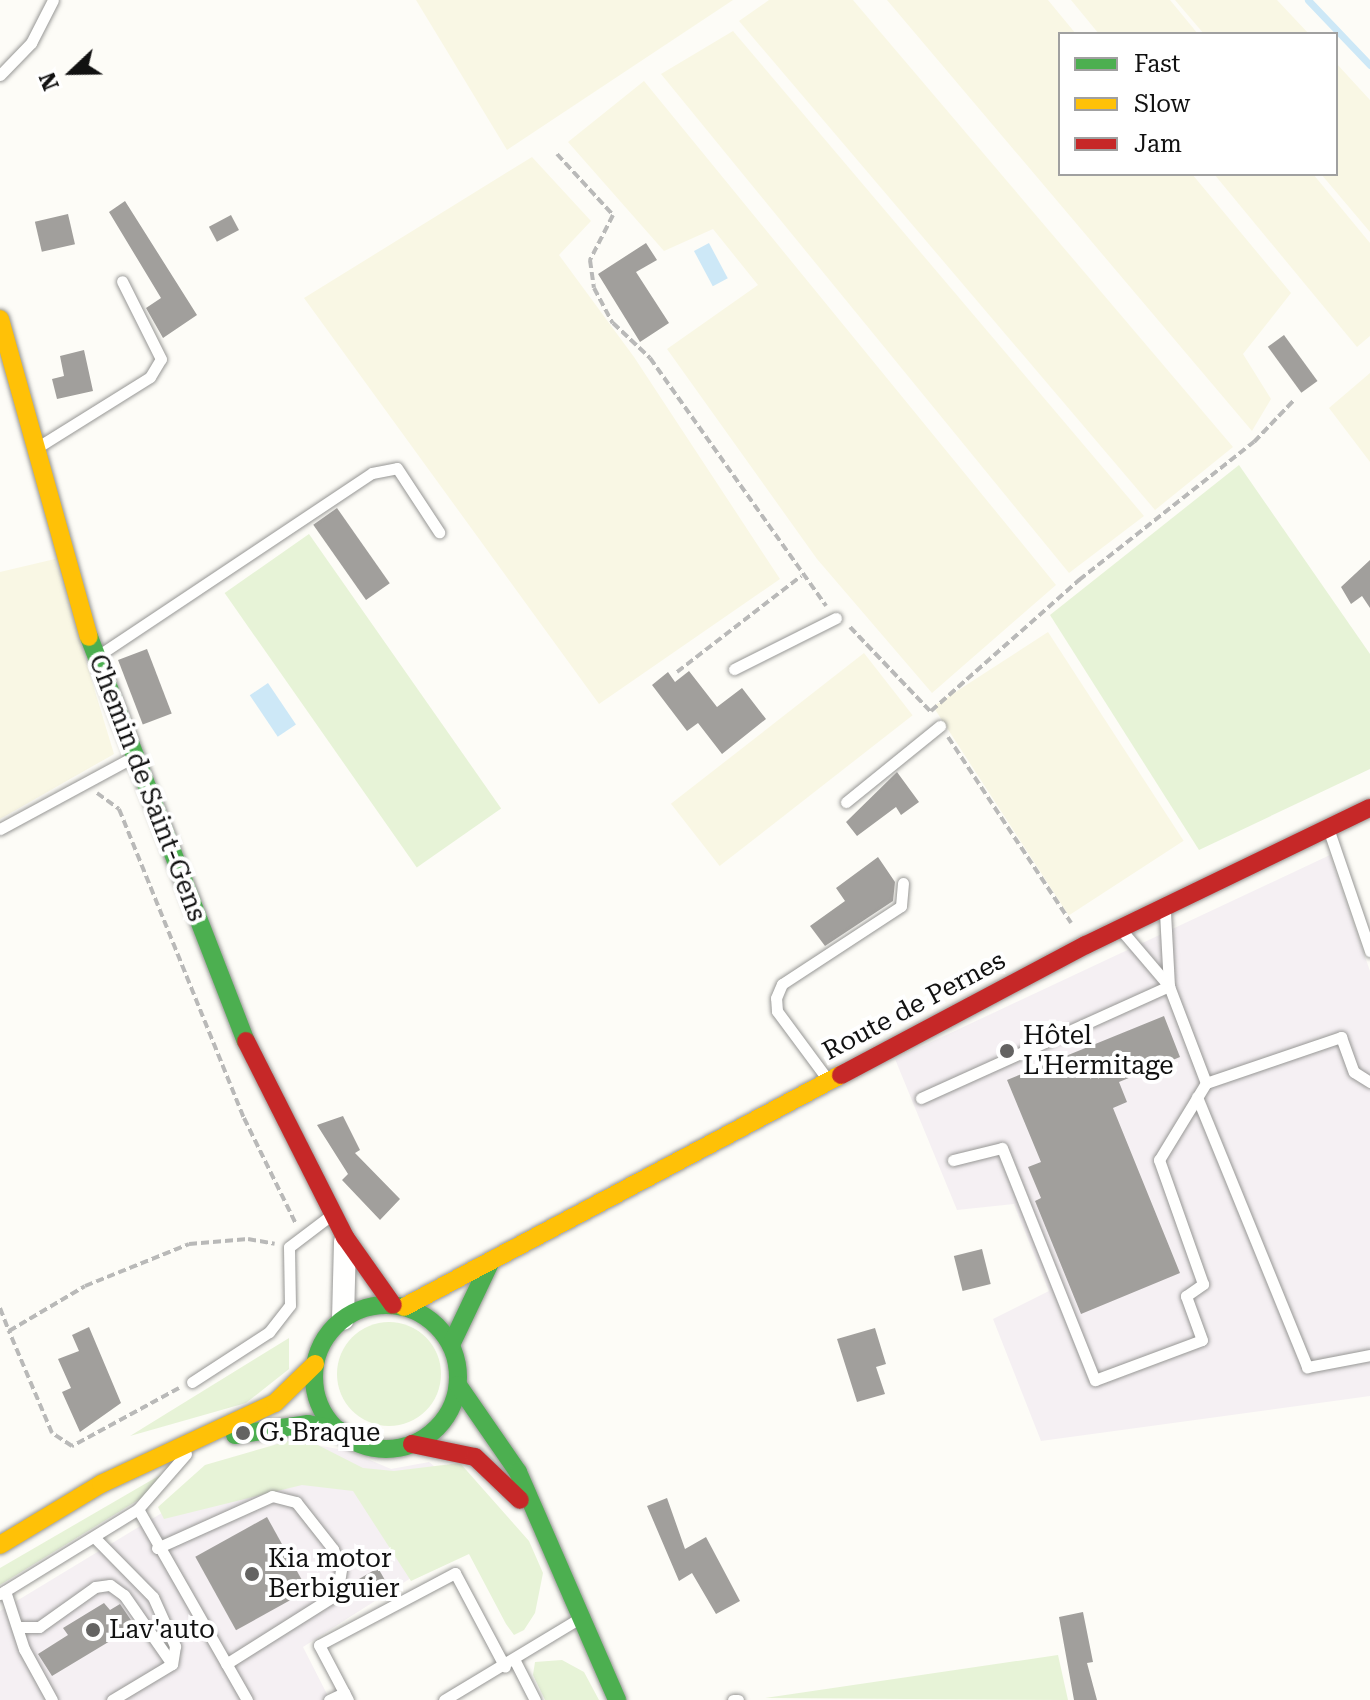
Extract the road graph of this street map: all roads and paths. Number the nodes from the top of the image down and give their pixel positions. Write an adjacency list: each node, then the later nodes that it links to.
1 (53, 0): 2 (lane)
2 (0, 75)
3 (557, 154): 9 (path)
4 (122, 281): 7 (lane)
5 (0, 319): 7 (main road, Chemin de Saint-Gens)
6 (1295, 399): 14 (path)
7 (34, 450): 11 (main road, Chemin de Saint-Gens)
8 (439, 532): 11 (lane)
9 (801, 576): 10 (path); 13 (path)
10 (836, 618): 12 (lane); 14 (path)
11 (95, 658): 16 (main road, Chemin de Saint-Gens)
12 (734, 669)
13 (677, 672)
14 (931, 711): 15 (path)
15 (940, 726): 18 (lane); 25 (path)
16 (135, 756): 17 (lane); 34 (main road, Chemin de Saint-Gens)
17 (82, 782): 21 (lane); 35 (path)
18 (846, 802)
19 (1370, 808): 20 (main road, Route de Pernes)
20 (1328, 827): 23 (main road, Route de Pernes); 26 (lane)
21 (0, 829)
22 (903, 883): 28 (lane)
23 (1164, 908): 24 (main road, Route de Pernes); 27 (lane)
24 (1120, 928): 25 (main road, Route de Pernes); 27 (lane)
25 (1086, 945): 28 (main road, Route de Pernes)
26 (1370, 951)
27 (1169, 986): 30 (lane); 32 (lane)
28 (828, 1080): 38 (main road, Route de Pernes)
29 (1370, 1082): 30 (lane)
30 (1206, 1083): 31 (lane)
31 (1197, 1097): 33 (lane); 44 (lane)
32 (921, 1098)
33 (953, 1160)
34 (334, 1214): 35 (lane); 36 (main road, Chemin de Saint-Gens)
35 (303, 1234): 37 (lane)
36 (345, 1237): 39 (main road, Chemin de Saint-Gens); 41 (street, Chemin de Saint-Gens)
37 (289, 1247): 42 (path); 46 (lane)
38 (490, 1265): 39 (main road, Route de Pernes); 43 (main road)
39 (399, 1306): 41 (main road); 43 (main road)
40 (0, 1308): 42 (path)
41 (343, 1319): 45 (main road)
42 (9, 1331): 46 (path)
43 (451, 1345): 47 (main road)
44 (1370, 1355)
45 (315, 1364): 48 (main road); 49 (main road)
46 (192, 1382)
47 (458, 1385): 50 (main road); 52 (main road)
48 (338, 1430): 49 (main road); 50 (main road)
49 (192, 1444): 51 (lane); 54 (main road)
50 (412, 1444): 52 (main road)
51 (138, 1509): 53 (lane); 55 (lane)
52 (536, 1517): 57 (main road)
53 (94, 1537): 56 (lane); 59 (lane)
54 (0, 1545)
55 (157, 1548): 60 (lane); 60 (lane)
56 (2, 1593): 58 (lane)
57 (581, 1618): 61 (lane); 69 (main road)
58 (19, 1627): 59 (lane); 63 (lane)
59 (172, 1664): 64 (lane)
60 (226, 1664): 65 (lane)
61 (510, 1664): 62 (lane); 67 (lane); 68 (lane)
62 (346, 1696): 66 (lane)
63 (52, 1700)
64 (112, 1700)
65 (247, 1700)
66 (329, 1700)
67 (444, 1700)
68 (535, 1700)
69 (617, 1700)

